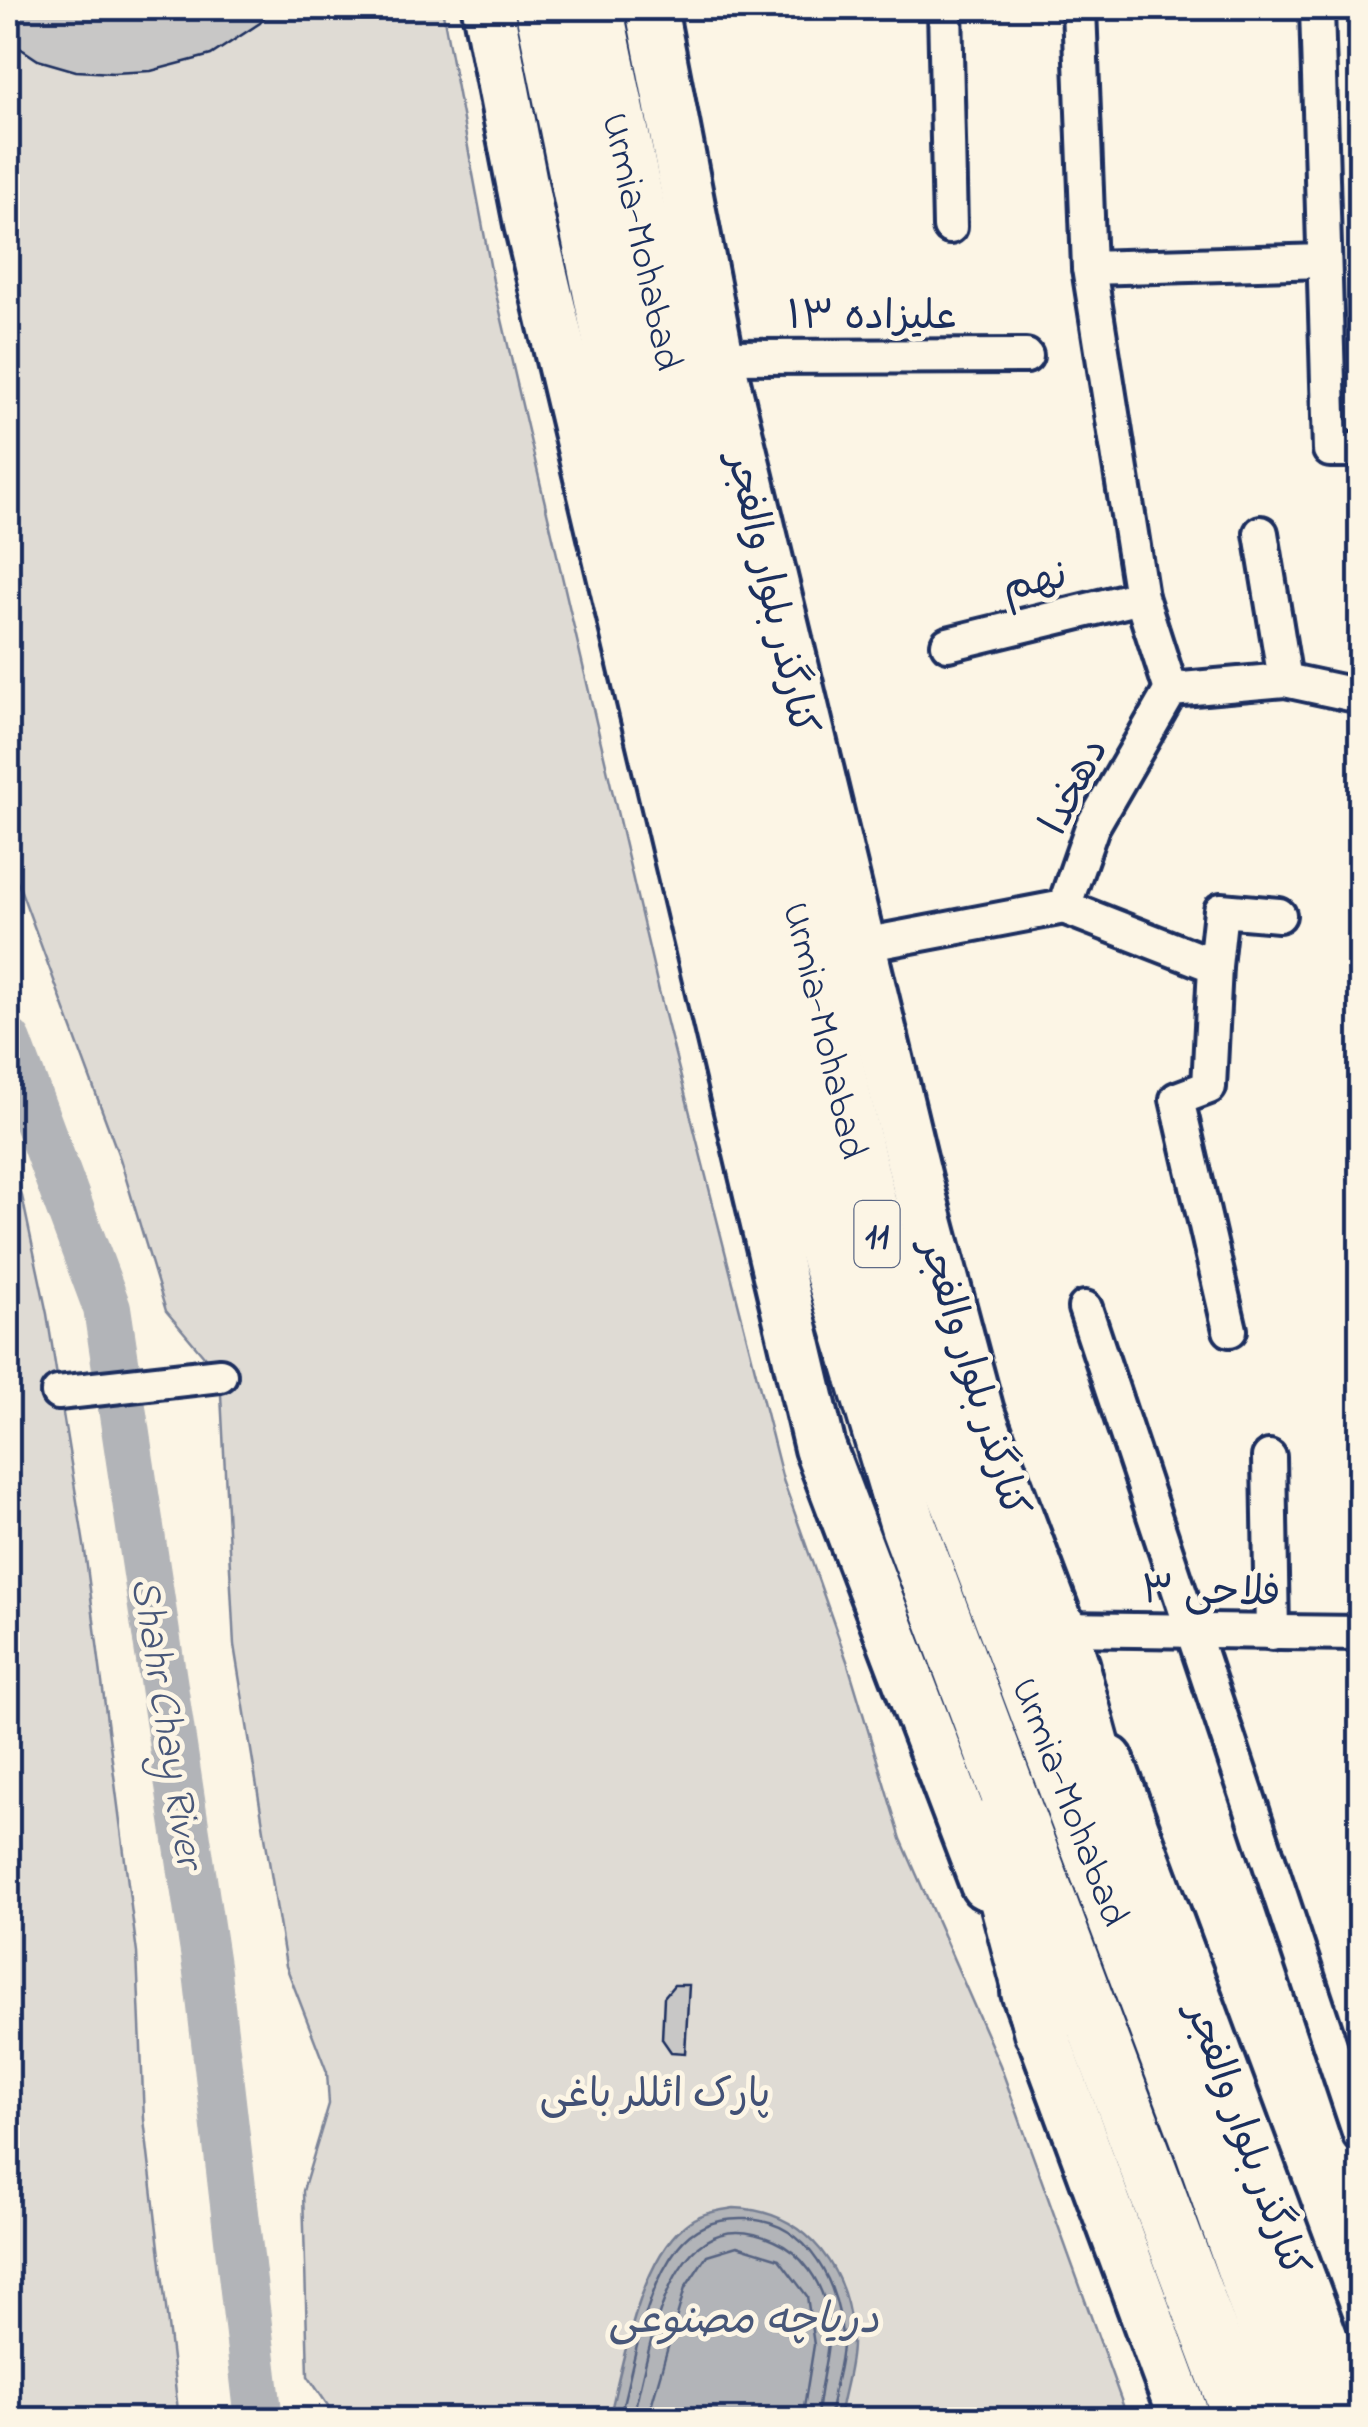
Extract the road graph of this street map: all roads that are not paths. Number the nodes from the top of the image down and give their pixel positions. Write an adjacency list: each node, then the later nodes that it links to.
1 (488, 8): 34 (main road)
2 (543, 8): 29 (highway, Urmia-Mohabad / 11)
3 (594, 8): 36 (highway, Urmia-Mohabad / 11)
4 (651, 8): 11 (main road, کنارگذر بلوار والفجر)
5 (944, 8): 8 (street)
6 (1079, 8): 10 (street)
7 (1317, 8): 9 (street)
8 (950, 227)
9 (1323, 262): 10 (street); 13 (street)
10 (1089, 268): 15 (street)
11 (718, 356): 12 (street, ۱۳ علیزاده); 22 (main road, کنارگذر بلوار والفجر)
12 (1026, 356)
13 (1360, 450)
14 (1262, 533): 17 (street)
15 (1141, 598): 16 (street, نهم); 18 (street)
16 (948, 644)
17 (1286, 680): 18 (street); 19 (street)
18 (1171, 690): 20 (street, دهخدا)
19 (1360, 696)
20 (1064, 906): 22 (street); 23 (street)
21 (1279, 915): 23 (street)
22 (858, 946): 30 (main road, کنارگذر بلوار والفجر)
23 (1215, 966): 25 (street)
24 (1085, 1308): 31 (street)
25 (1230, 1330)
26 (220, 1375): 27 (street)
27 (58, 1393)
28 (1269, 1457): 32 (street)
29 (910, 1527): 34 (highway); 38 (highway, Urmia-Mohabad / 11)
30 (1060, 1629): 31 (street, فلاحی ۳); 36 (highway); 40 (main road, کنارگذر بلوار والفجر)
31 (1193, 1633): 32 (street, فلاحی ۳); 35 (street)
32 (1272, 1633): 33 (street, فلاحی ۳)
33 (1360, 1633)
34 (1042, 2031): 37 (main road)
35 (1360, 2135)
36 (1201, 2145): 39 (highway, Urmia-Mohabad / 11)
37 (1185, 2420)
38 (1242, 2420)
39 (1298, 2420)
40 (1352, 2420)

